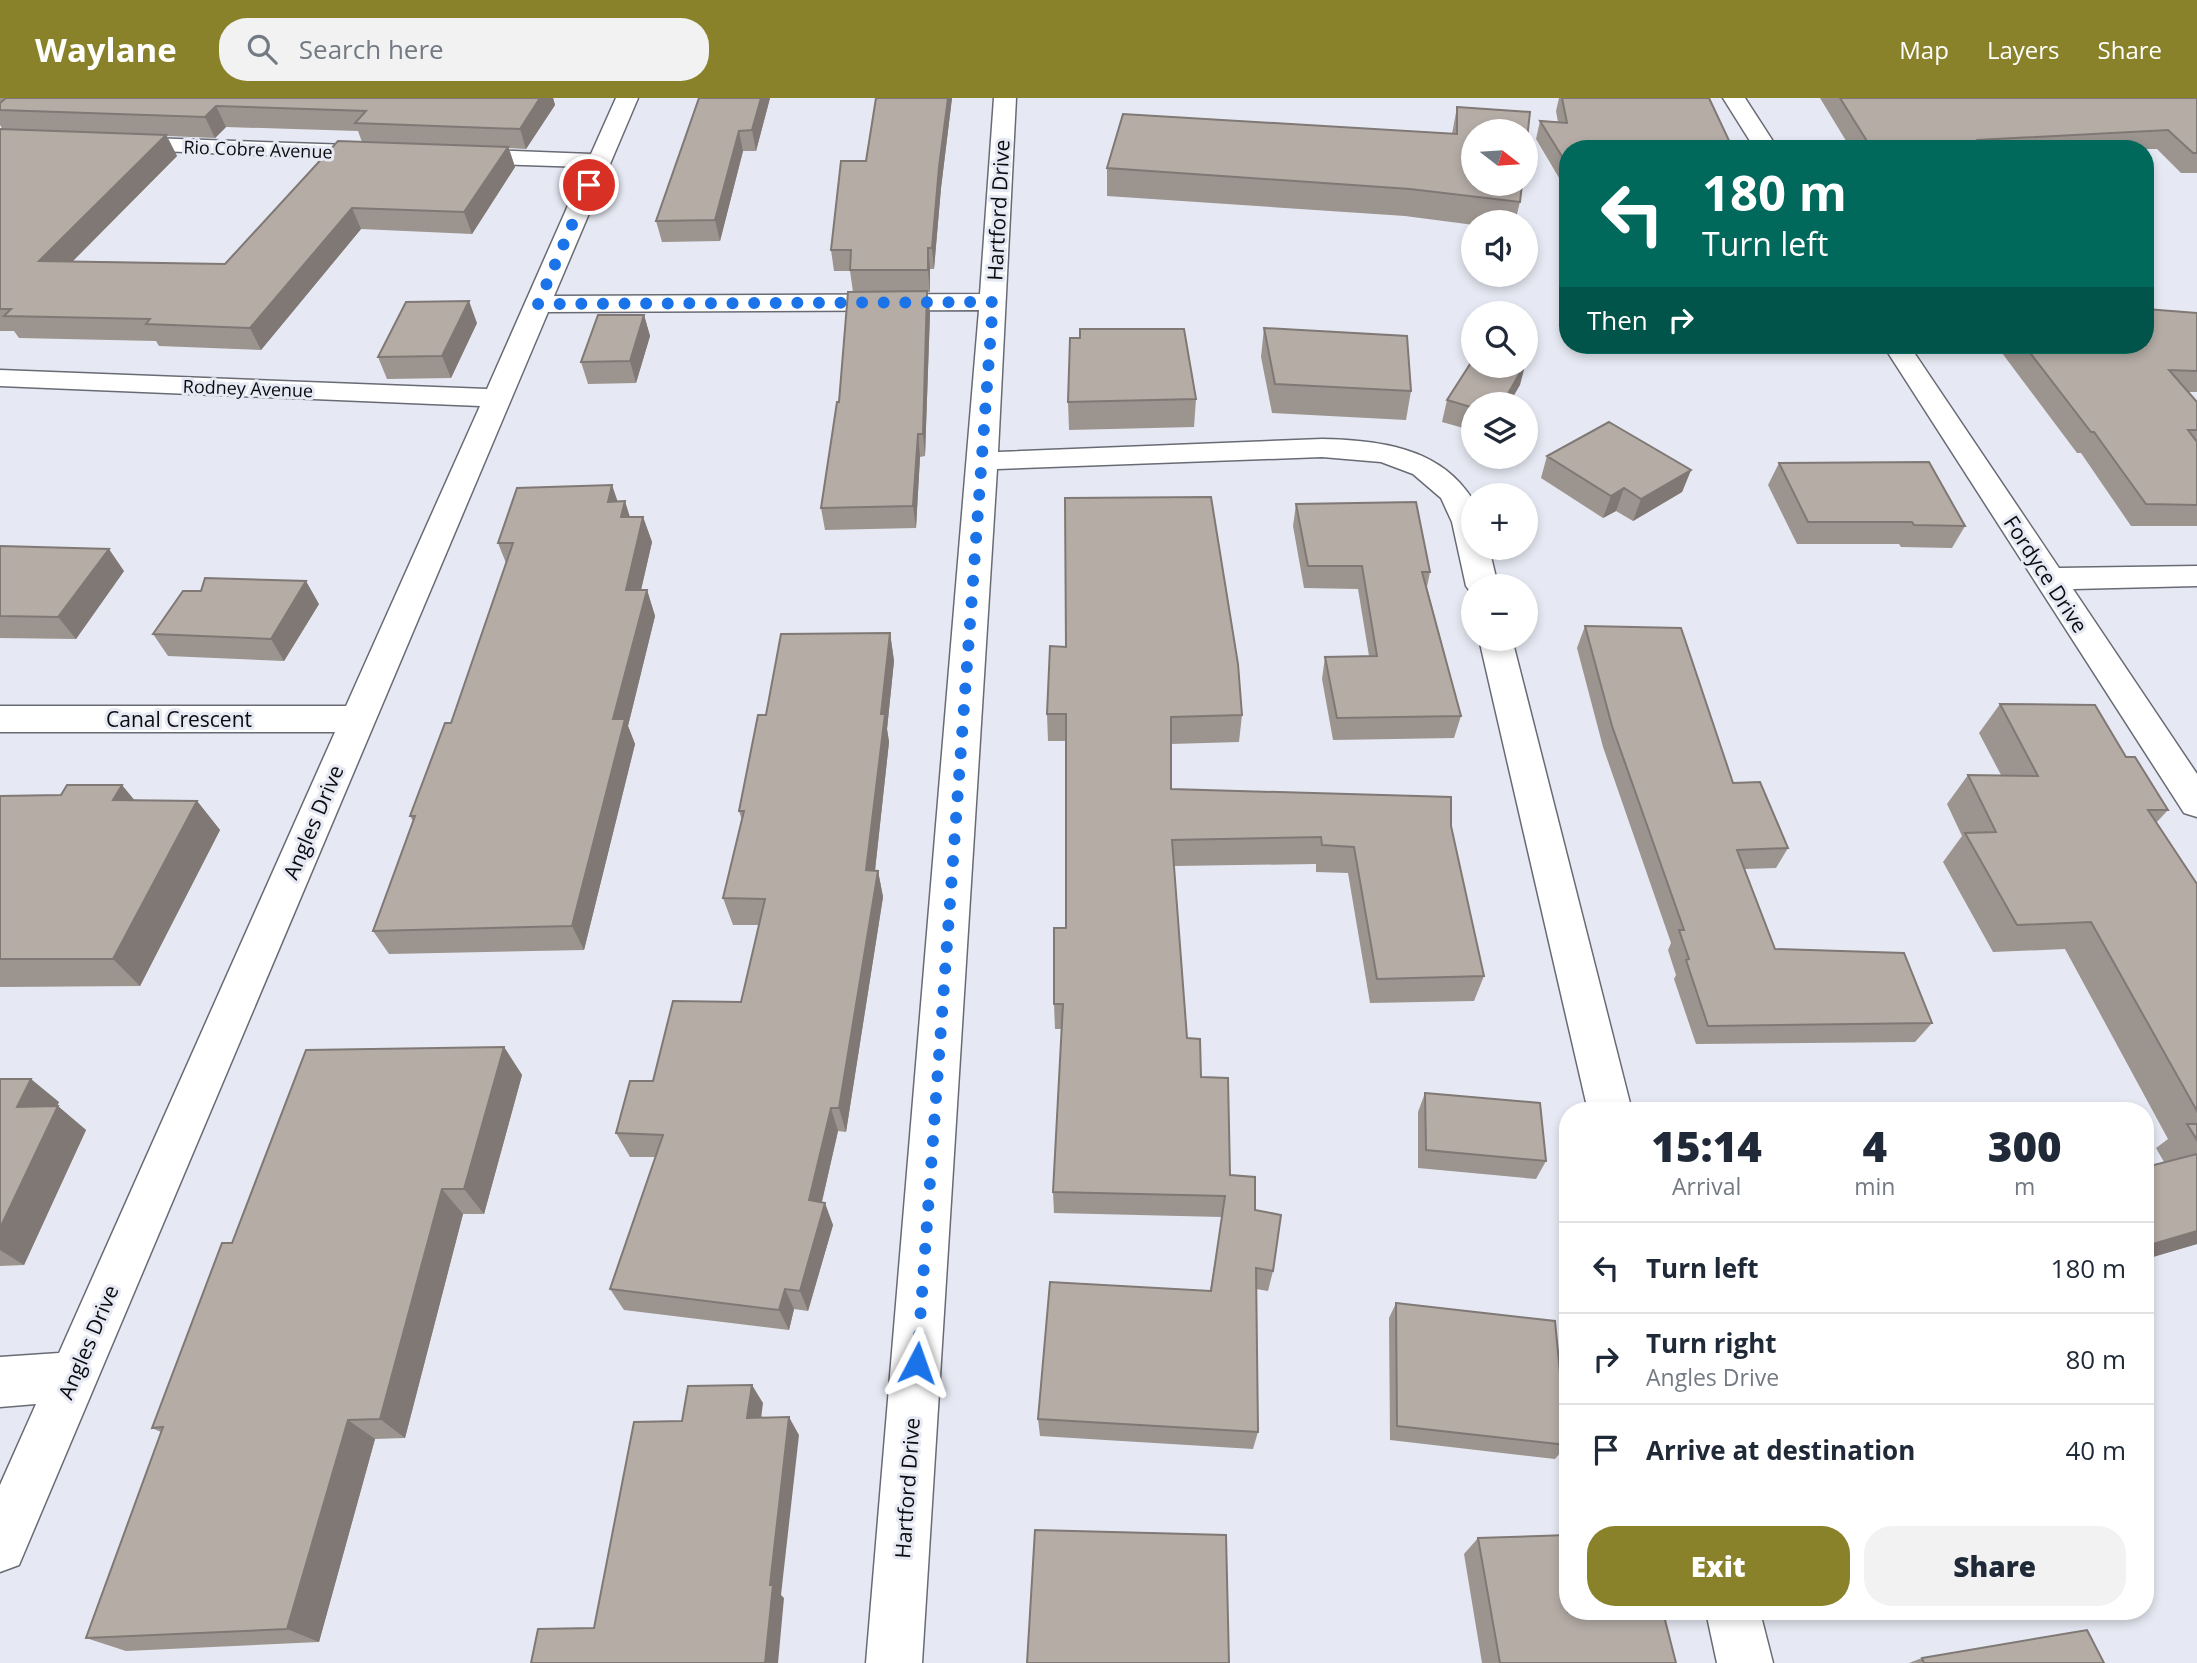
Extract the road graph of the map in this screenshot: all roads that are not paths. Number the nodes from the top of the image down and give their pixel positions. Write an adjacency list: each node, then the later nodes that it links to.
1 (627, 98): 8 (street, Angles Drive)
2 (1005, 98): 9 (street, Hartford Drive)
3 (1734, 98): 4 (street)
4 (1761, 140)
5 (97, 144): 6 (street, Rio Cobre Avenue)
6 (404, 154)
7 (432, 155): 8 (street)
8 (599, 161): 10 (street, Angles Drive)
9 (993, 302): 10 (street); 14 (street, Hartford Drive)
10 (538, 304): 13 (street, Angles Drive)
11 (1902, 354): 17 (street, Fordyce Drive)
12 (0, 379): 13 (street, Rodney Avenue)
13 (497, 398): 20 (street, Angles Drive)
14 (983, 461): 15 (street); 27 (street, Hartford Drive)
15 (1479, 574)
16 (2197, 576): 17 (street)
17 (2050, 579): 21 (street, Fordyce Drive)
18 (1498, 651): 22 (street)
19 (0, 719): 20 (street, Canal Crescent)
20 (358, 719): 23 (street, Angles Drive)
21 (2197, 803)
22 (1608, 1102)
23 (73, 1377): 24 (street); 25 (street, Angles Drive)
24 (0, 1382)
25 (0, 1546)
26 (1735, 1620): 28 (street)
27 (894, 1663)
28 (1745, 1663)

